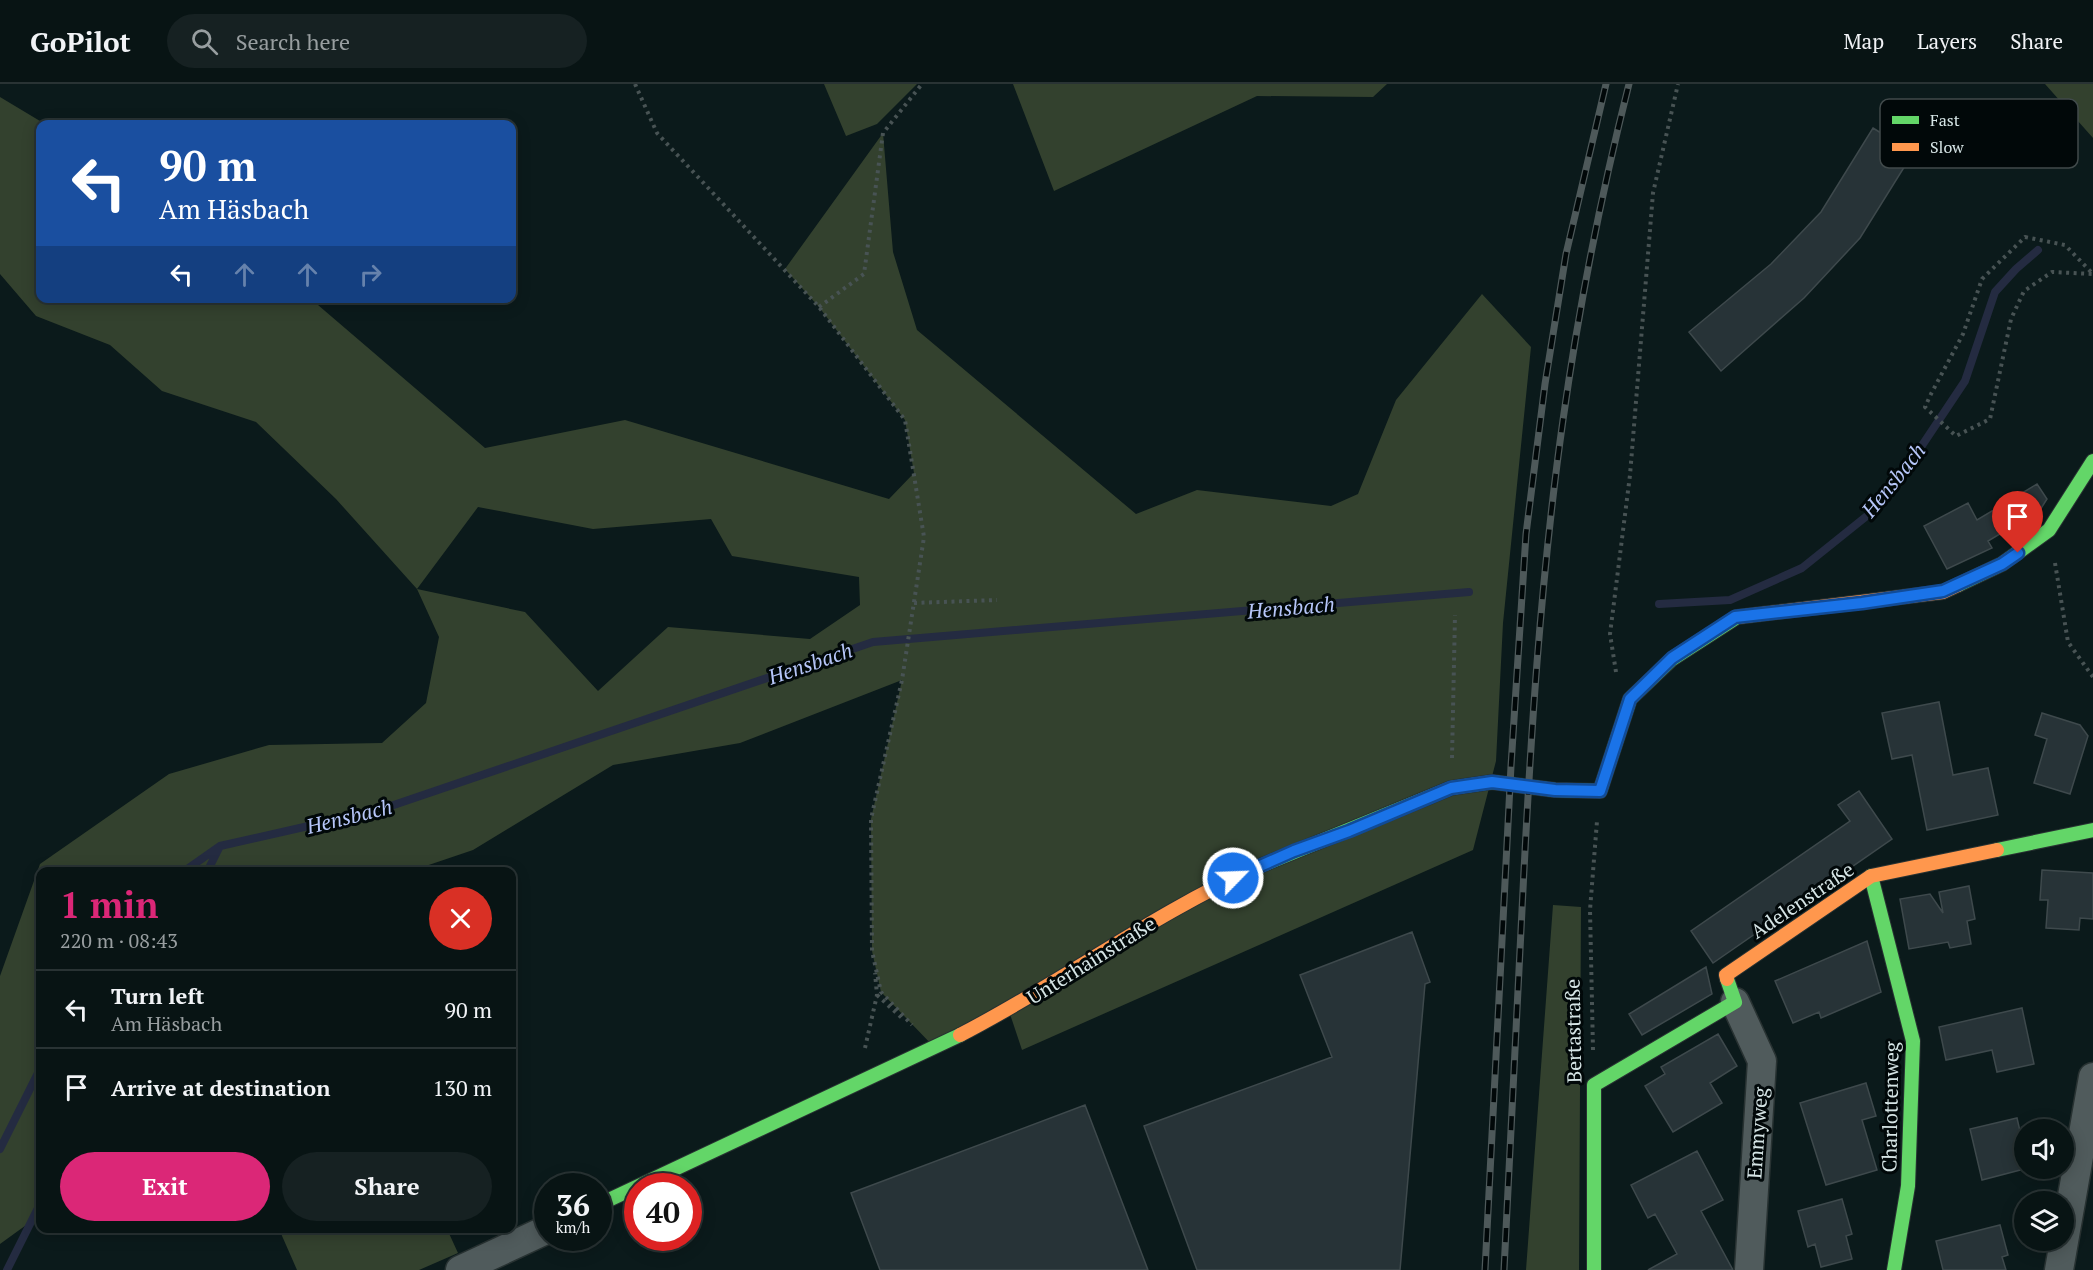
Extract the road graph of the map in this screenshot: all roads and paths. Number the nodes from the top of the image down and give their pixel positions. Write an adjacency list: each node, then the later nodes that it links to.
1 (635, 84): 4 (path)
2 (922, 84): 4 (path)
3 (1678, 84): 12 (path)
4 (819, 307): 9 (path)
5 (1956, 436): 5 (path)
6 (2093, 461): 7 (street)
7 (2049, 530): 11 (path); 12 (street)
8 (997, 600): 9 (path)
9 (915, 603): 17 (path)
10 (1455, 615): 13 (path)
11 (2093, 677)
12 (1630, 699): 14 (street)
13 (1451, 788): 14 (street, Unterhainstraße); 20 (street, Unterhainstraße)
14 (1600, 791): 23 (path, Bertastraße)
15 (2093, 830): 16 (street, Adelenstraße)
16 (1871, 876): 19 (street, Adelenstraße); 29 (street, Charlottenweg)
17 (872, 951): 18 (path); 20 (path)
18 (877, 995): 20 (path); 22 (path)
19 (1735, 1002): 23 (street); 28 (street, Emmyweg)
20 (934, 1048): 22 (street, Unterhainstraße)
21 (2093, 1077): 30 (street)
22 (857, 1084): 24 (street, Unterhainstraße)
23 (1594, 1085): 27 (street, Bertastraße)
24 (612, 1198)
25 (534, 1236): 26 (street)
26 (460, 1270)
27 (1594, 1270)
28 (1749, 1270)
29 (1894, 1270)
30 (2060, 1270)

